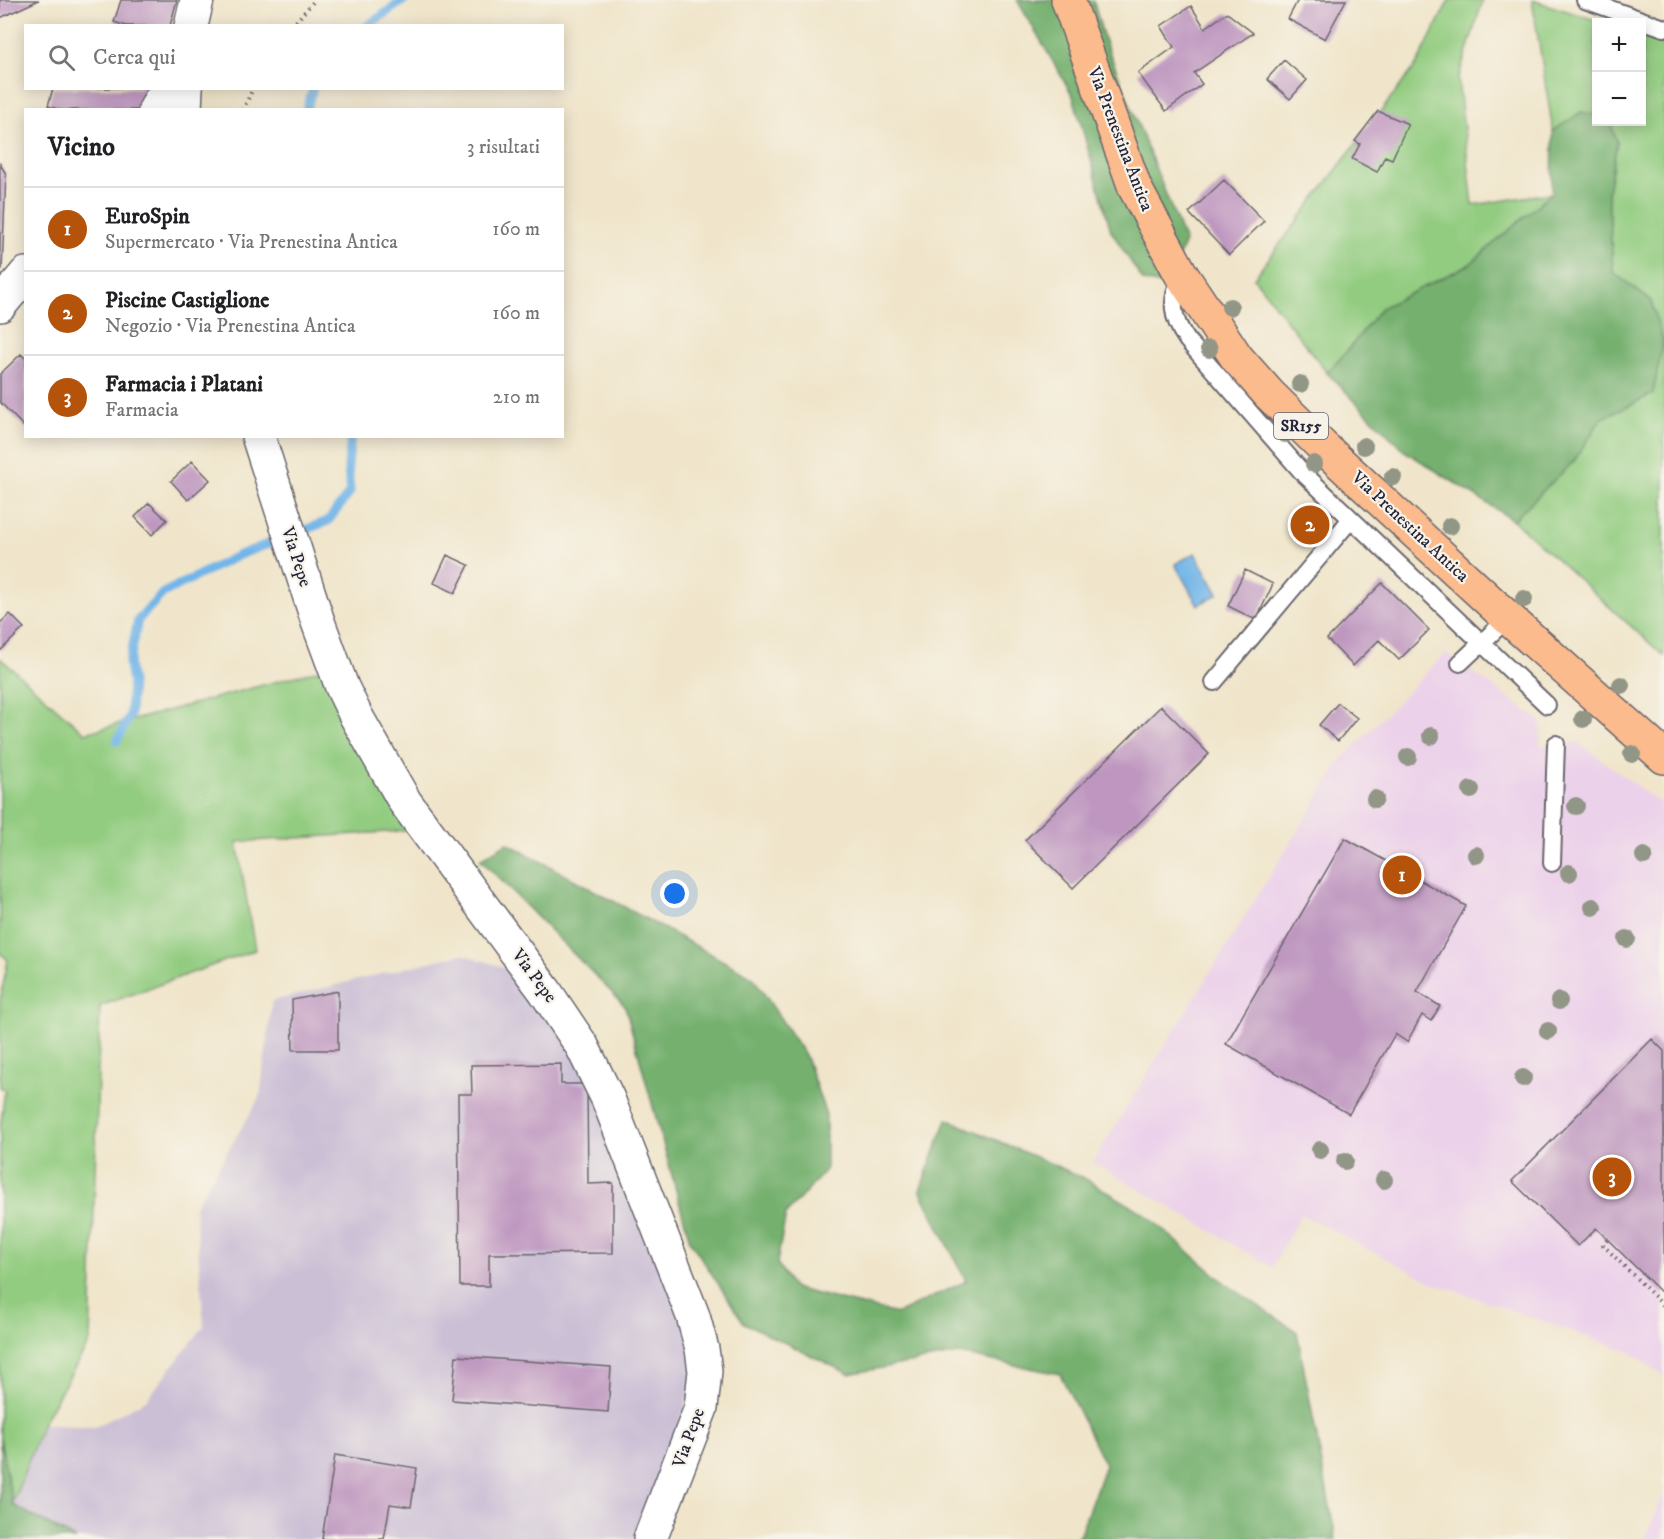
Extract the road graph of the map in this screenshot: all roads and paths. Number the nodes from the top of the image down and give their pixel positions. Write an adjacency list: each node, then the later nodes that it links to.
1 (315, 0): 4 (path)
2 (1068, 0): 13 (main road, Via Prenestina Antica / SR155)
3 (1585, 0): 5 (lane)
4 (294, 24)
5 (1664, 28)
6 (166, 90): 9 (street)
7 (186, 90): 10 (street)
8 (252, 90): 11 (path)
9 (156, 108)
10 (185, 108)
11 (244, 108)
12 (24, 270): 15 (lane)
13 (1181, 274): 18 (lane, Via Prenestina Antica); 19 (main road, Via Prenestina Antica / SR155)
14 (24, 276): 16 (street)
15 (0, 285)
16 (0, 305)
17 (259, 438): 29 (street, Via Pepe)
18 (1351, 519): 20 (lane, Via Prenestina Antica); 22 (lane)
19 (1508, 618): 20 (lane); 25 (main road, Via Prenestina Antica / SR155)
20 (1482, 643): 21 (lane); 23 (lane, Via Prenestina Antica)
21 (1460, 663)
22 (1214, 682)
23 (1547, 705)
24 (1556, 744): 26 (lane)
25 (1664, 757)
26 (1552, 863)
27 (1608, 1240): 28 (path)
28 (1664, 1306)
29 (650, 1539)

